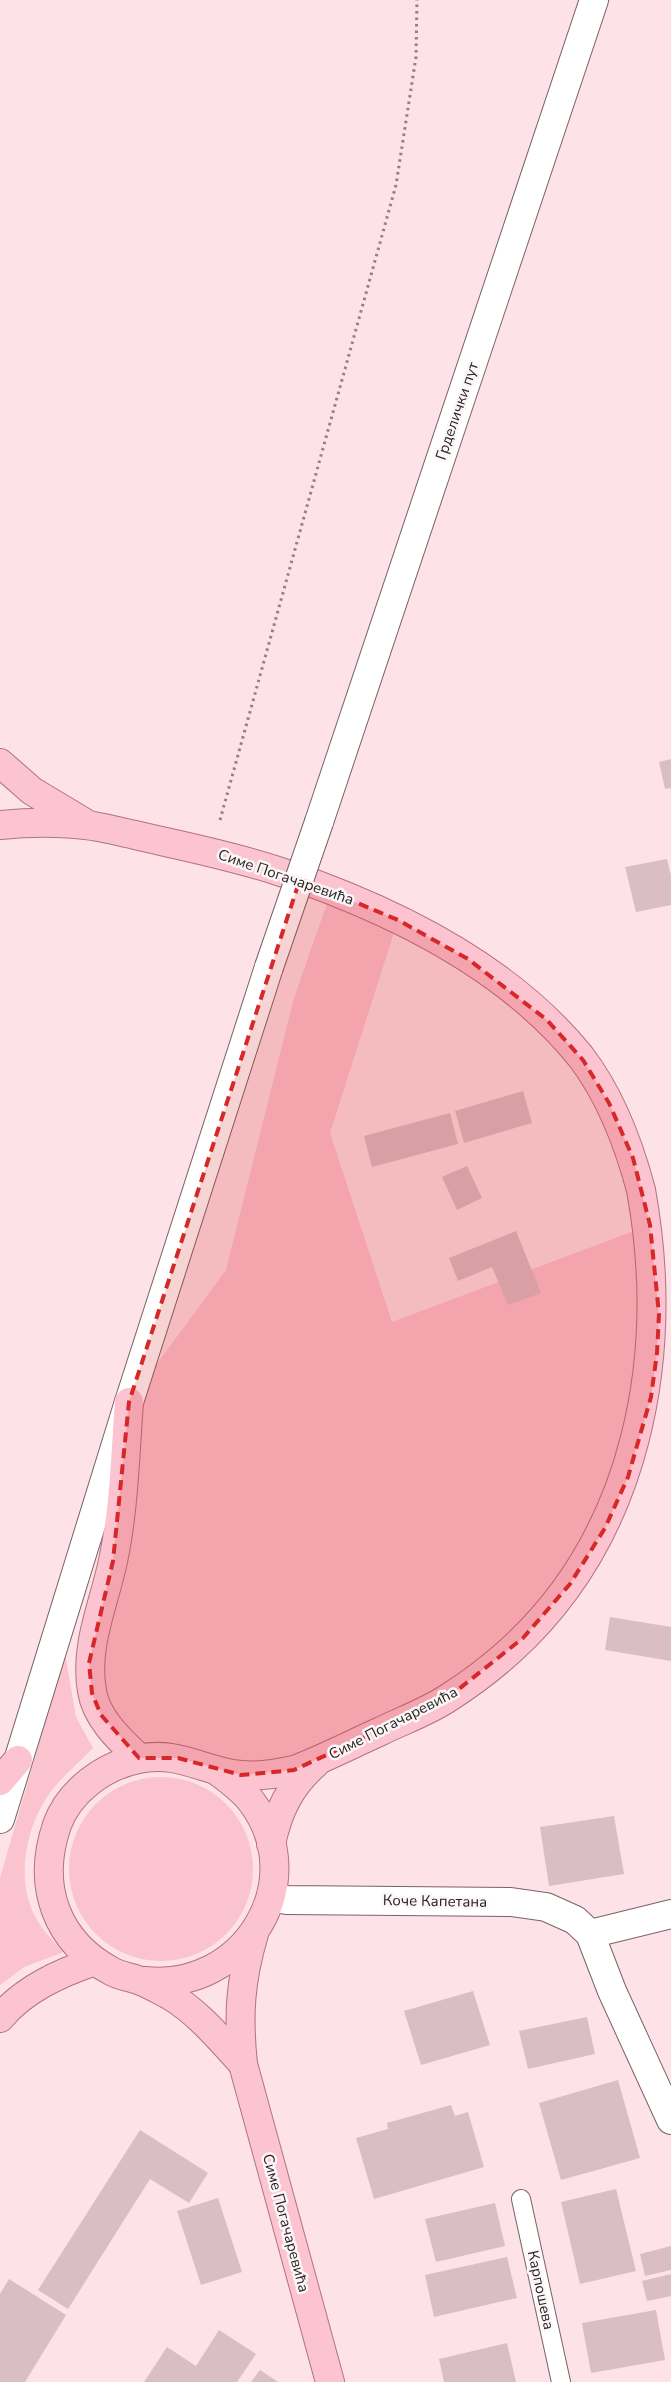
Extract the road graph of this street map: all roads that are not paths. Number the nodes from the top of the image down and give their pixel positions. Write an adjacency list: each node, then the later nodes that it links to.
1 (594, 0): 5 (main road, Грделички пут, bridge)
2 (0, 763): 4 (main road)
3 (0, 825): 4 (main road)
4 (90, 826): 8 (main road, Симе Погачаревића)
5 (129, 1402): 6 (main road); 7 (main road, Грделички пут)
6 (138, 1758): 9 (main road, Симе Погачаревића); 17 (main road, Симе Погачаревића)
7 (18, 1760): 10 (main road); 11 (main road, Грделички пут)
8 (319, 1760): 9 (main road, Симе Погачаревића); 12 (main road, Симе Погачаревића)
9 (214, 1770): 12 (main road, Симе Погачаревића)
10 (0, 1781)
11 (0, 1819)
12 (271, 1844): 13 (main road, Симе Погачаревића)
13 (271, 1896): 15 (main road, Симе Погачаревића); 16 (main road, Коче Капетана)
14 (671, 1914): 16 (main road)
15 (254, 1934): 18 (main road, Симе Погачаревића); 20 (main road, Симе Погачаревића)
16 (590, 1934): 21 (main road, Коче Капетана)
17 (95, 1961): 18 (main road, Симе Погачаревића); 19 (main road)
18 (139, 1980): 20 (main road, Симе Погачаревића)
19 (0, 2018)
20 (243, 2064): 23 (main road, Симе Погачаревића)
21 (671, 2120)
22 (522, 2199): 24 (lane, Карпошева)
23 (330, 2382)
24 (562, 2382)

